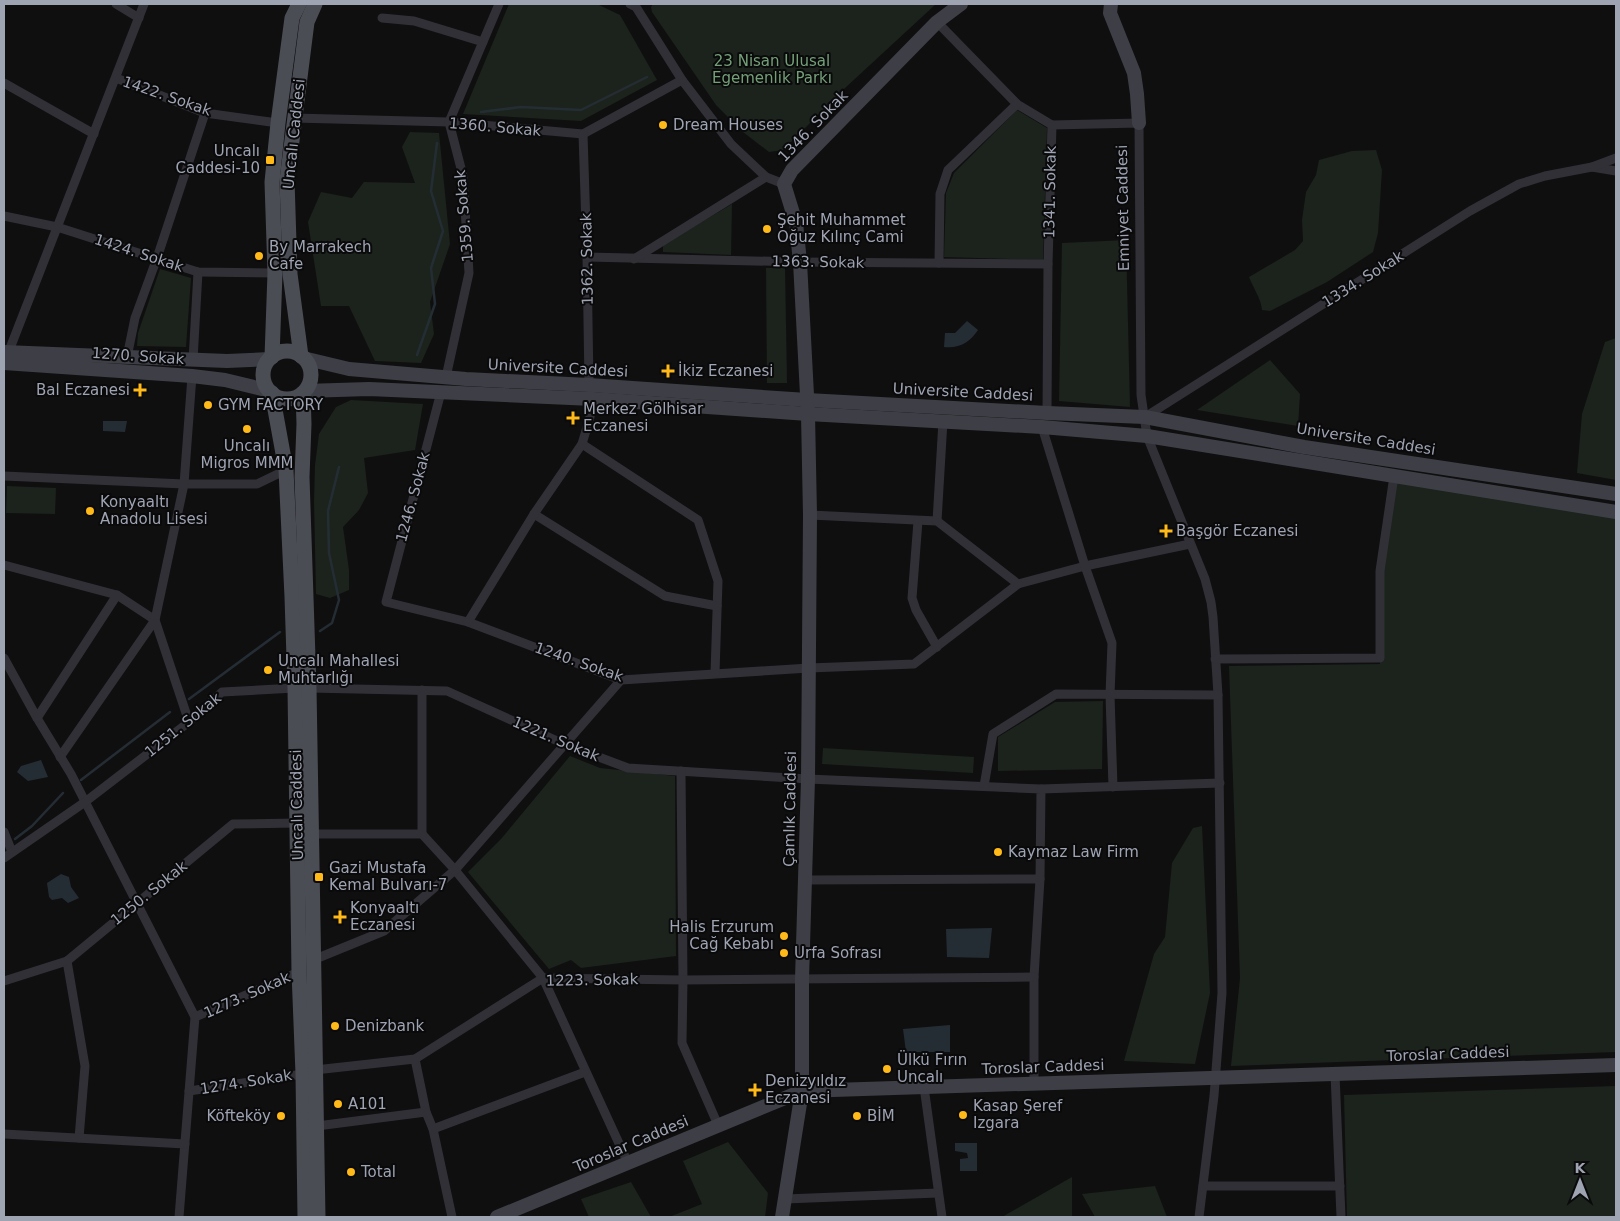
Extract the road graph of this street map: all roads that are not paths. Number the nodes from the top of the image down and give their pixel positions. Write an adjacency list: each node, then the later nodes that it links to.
1 (116, 4): 9 (street)
2 (144, 4): 9 (street)
3 (298, 4): 20 (main road, Uncalı Caddesi)
4 (315, 4): 18 (main road, Uncalı Caddesi)
5 (499, 4): 12 (street)
6 (961, 4): 11 (street, 1346. Sokak)
7 (635, 5): 14 (street)
8 (1107, 7): 21 (street, Emniyet Caddesi)
9 (139, 18): 13 (street)
10 (382, 18): 12 (street)
11 (937, 22): 16 (street, 1341. Sokak); 29 (street, 1346. Sokak)
12 (483, 42): 19 (street)
13 (116, 78): 17 (street, 1422. Sokak); 23 (street)
14 (682, 80): 24 (street); 28 (street)
15 (4, 83): 23 (street)
16 (1017, 104): 22 (street, 1341. Sokak); 36 (street)
17 (205, 112): 20 (street, 1422. Sokak); 33 (street)
18 (294, 118): 19 (street, 1360. Sokak); 42 (main road, Uncalı Caddesi)
19 (449, 122): 24 (street, 1360. Sokak); 46 (street, 1359. Sokak)
20 (278, 123): 39 (main road, Uncalı Caddesi)
21 (1139, 123): 22 (street); 54 (street, Emniyet Caddesi)
22 (1052, 125): 37 (street, 1341. Sokak)
23 (94, 134): 31 (street)
24 (583, 134): 32 (street, 1362. Sokak)
25 (1616, 158): 26 (street, 1334. Sokak)
26 (1592, 167): 27 (street, 1334. Sokak); 54 (street, 1334. Sokak)
27 (1616, 171)
28 (766, 177): 29 (street); 34 (street)
29 (784, 184): 35 (street, 1346. Sokak)
30 (4, 216): 31 (street, 1424. Sokak)
31 (57, 227): 33 (street, 1424. Sokak); 40 (street)
32 (587, 257): 34 (street, 1363. Sokak); 47 (street, 1362. Sokak)
33 (157, 258): 38 (street, 1424. Sokak); 41 (street)
34 (634, 259): 35 (street, 1363. Sokak)
35 (800, 262): 36 (street, 1363. Sokak); 52 (street, 1346. Sokak)
36 (939, 263): 37 (street, 1363. Sokak)
37 (1048, 264): 55 (street, 1341. Sokak)
38 (198, 272): 39 (street, 1424. Sokak); 44 (street)
39 (275, 273): 43 (main road, Uncalı Caddesi)
40 (5, 355): 41 (street, 1270. Sokak); 45 (street, 1270. Sokak)
41 (127, 357): 44 (street, 1270. Sokak)
42 (302, 357): 43 (main road); 46 (street, Universite Caddesi); 49 (main road)
43 (271, 358): 44 (street, 1270. Sokak); 48 (main road)
44 (193, 360)
45 (192, 376): 48 (street, 1270. Sokak); 62 (street)
46 (446, 377): 47 (street, Universite Caddesi)
47 (589, 385): 52 (street, Universite Caddesi)
48 (271, 392): 49 (main road); 59 (main road, Uncalı Caddesi)
49 (304, 392): 50 (street, Universite Caddesi); 84 (main road, Uncalı Caddesi)
50 (441, 392): 51 (street, Universite Caddesi); 74 (street, 1246. Sokak)
51 (593, 399): 53 (street, Universite Caddesi); 58 (street)
52 (807, 400): 53 (street, Çamlık Caddesi); 55 (street, Universite Caddesi)
53 (808, 414): 56 (street, Universite Caddesi); 66 (street, Çamlık Caddesi)
54 (1145, 417): 55 (street, Universite Caddesi); 57 (street, Emniyet Caddesi); 63 (street, Universite Caddesi)
55 (1044, 420): 56 (street, Universite Caddesi); 57 (street, Universite Caddesi); 71 (street, 1341. Sokak)
56 (943, 421): 68 (street)
57 (1147, 436): 61 (street, Universite Caddesi); 69 (street, Emniyet Caddesi)
58 (582, 444): 65 (street); 75 (street)
59 (286, 470): 62 (street); 84 (main road, Uncalı Caddesi)
60 (4, 476): 62 (street)
61 (1394, 476): 64 (street, Universite Caddesi); 80 (street)
62 (184, 484): 76 (street)
63 (1616, 494)
64 (1616, 512)
65 (534, 514): 75 (street); 77 (street)
66 (810, 515): 67 (street); 81 (street, Çamlık Caddesi)
67 (918, 521): 68 (street); 78 (street)
68 (937, 521): 72 (street)
69 (1190, 544): 71 (street); 80 (street, Emniyet Caddesi)
70 (4, 565): 73 (street)
71 (1085, 566): 72 (street); 86 (street, 1341. Sokak)
72 (1018, 584): 78 (street, 1240. Sokak)
73 (117, 595): 76 (street); 88 (street)
74 (386, 602): 77 (street, 1240. Sokak)
75 (717, 606): 82 (street)
76 (155, 620): 89 (street); 91 (street)
77 (468, 622): 83 (street, 1240. Sokak)
78 (937, 647): 81 (street, 1240. Sokak)
79 (4, 658): 88 (street)
80 (1215, 659): 87 (street, Emniyet Caddesi)
81 (809, 668): 82 (street, 1240. Sokak); 93 (street, Çamlık Caddesi)
82 (715, 673): 83 (street, 1240. Sokak)
83 (621, 680): 90 (street)
84 (302, 688): 85 (street, 1221. Sokak); 89 (street, 1251. Sokak); 99 (main road, Uncalı Caddesi); 101 (main road, Uncalı Caddesi)
85 (422, 690): 90 (street, 1221. Sokak); 102 (street)
86 (1110, 695): 87 (street); 95 (street); 96 (street, 1341. Sokak)
87 (1218, 695): 94 (street, Emniyet Caddesi)
88 (37, 718): 91 (street)
89 (189, 722): 98 (street, 1251. Sokak)
90 (564, 744): 92 (street, 1221. Sokak); 105 (street)
91 (60, 757): 98 (street)
92 (681, 771): 93 (street, 1221. Sokak); 115 (street)
93 (808, 779): 95 (street, 1221. Sokak); 107 (street, Çamlık Caddesi)
94 (1220, 783): 96 (street, 1221. Sokak); 123 (street, Emniyet Caddesi)
95 (984, 786): 97 (street, 1221. Sokak)
96 (1112, 787): 97 (street, 1221. Sokak)
97 (1041, 789): 106 (street)
98 (85, 802): 103 (street); 108 (street)
99 (297, 823): 108 (street, 1250. Sokak); 111 (main road, Uncalı Caddesi)
100 (4, 832): 103 (street)
101 (311, 834): 102 (street); 109 (main road, Uncalı Caddesi)
102 (422, 834): 105 (street)
103 (12, 852): 104 (street)
104 (4, 858)
105 (455, 870): 109 (street); 113 (street)
106 (1040, 879): 107 (street); 112 (street)
107 (805, 880): 114 (street, Çamlık Caddesi)
108 (137, 902): 110 (street, 1250. Sokak); 117 (street)
109 (313, 960): 120 (main road, Uncalı Caddesi)
110 (67, 961): 116 (street, 1250. Sokak); 133 (street)
111 (299, 972): 117 (street, 1273. Sokak); 120 (main road, Uncalı Caddesi)
112 (1034, 977): 114 (street, 1223. Sokak); 124 (street)
113 (543, 978): 115 (street, 1223. Sokak); 118 (street, 1223. Sokak); 121 (street)
114 (802, 979): 115 (street, 1223. Sokak); 127 (street, Çamlık Caddesi)
115 (683, 980): 130 (street)
116 (4, 981)
117 (195, 1018): 126 (street)
118 (415, 1059): 120 (street, 1223. Sokak); 128 (street)
119 (1616, 1065): 122 (street, Toroslar Caddesi)
120 (309, 1072): 126 (street, 1274. Sokak); 129 (main road, Uncalı Caddesi); 141 (main road, Uncalı Caddesi)
121 (585, 1072): 131 (street); 135 (street)
122 (1334, 1074): 123 (street, Toroslar Caddesi); 137 (street)
123 (1215, 1078): 124 (street, Toroslar Caddesi); 136 (street, Emniyet Caddesi)
124 (1034, 1084): 125 (street, Toroslar Caddesi)
125 (924, 1087): 127 (street, Toroslar Caddesi); 138 (street)
126 (189, 1091): 134 (street)
127 (802, 1091): 130 (street, Toroslar Caddesi); 139 (street, Çamlık Caddesi)
128 (426, 1112): 129 (street); 131 (street)
129 (317, 1126): 142 (main road, Uncalı Caddesi)
130 (718, 1126): 135 (street, Toroslar Caddesi)
131 (432, 1129): 143 (street)
132 (4, 1134): 133 (street)
133 (79, 1138): 134 (street)
134 (185, 1144): 140 (street)
135 (628, 1163): 144 (street, Toroslar Caddesi)
136 (1202, 1186): 137 (street); 147 (street, Emniyet Caddesi)
137 (1340, 1186): 148 (street)
138 (938, 1193): 139 (street); 146 (street)
139 (785, 1199): 145 (street, Çamlık Caddesi)
140 (179, 1217)
141 (305, 1217)
142 (318, 1217)
143 (452, 1217)
144 (497, 1217)
145 (782, 1217)
146 (942, 1217)
147 (1199, 1217)
148 (1341, 1217)

